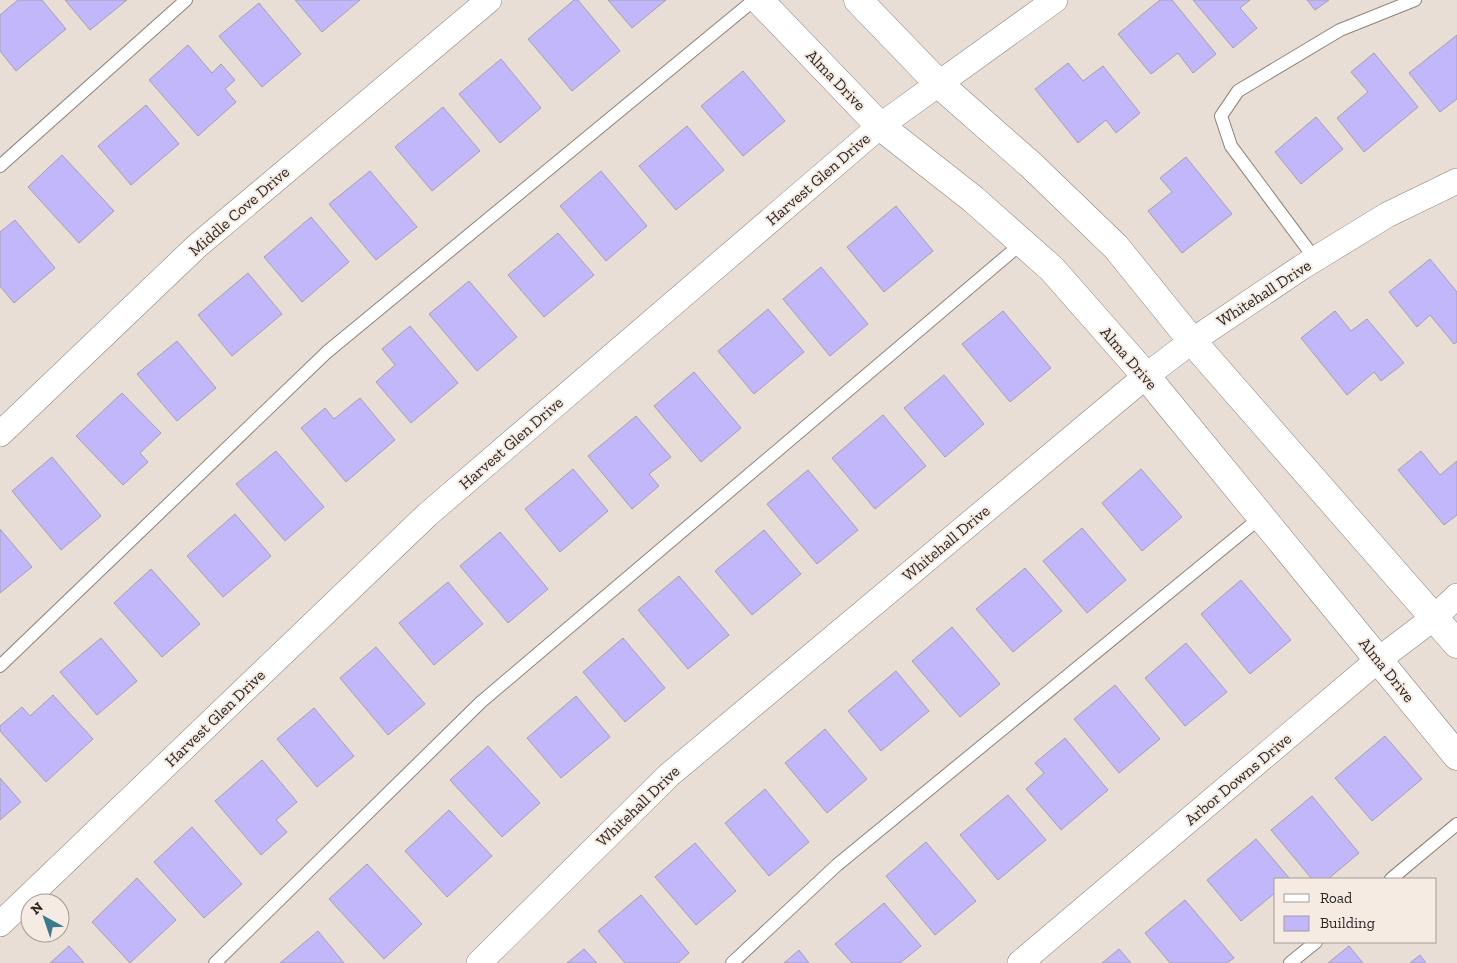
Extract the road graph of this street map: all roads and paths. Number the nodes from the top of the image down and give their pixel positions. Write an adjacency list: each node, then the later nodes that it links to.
1 (186, 0): 10 (lane)
2 (489, 0): 16 (street, Middle Cove Drive)
3 (754, 0): 22 (lane)
4 (759, 0): 9 (main road, Alma Drive)
5 (858, 0): 8 (main road)
6 (1055, 0): 8 (street, Harvest Glen Drive)
7 (1415, 0): 13 (lane)
8 (939, 84): 9 (street, Harvest Glen Drive); 14 (main road)
9 (880, 126): 12 (main road, Alma Drive); 26 (street, Harvest Glen Drive)
10 (0, 166)
11 (1457, 181): 13 (street, Whitehall Drive)
12 (1022, 243): 15 (main road, Alma Drive); 28 (lane)
13 (1315, 260): 14 (street, Whitehall Drive)
14 (1192, 341): 15 (street, Whitehall Drive); 19 (main road)
15 (1146, 376): 17 (main road, Alma Drive); 29 (street, Whitehall Drive)
16 (0, 434)
17 (1261, 517): 21 (main road, Alma Drive); 30 (lane)
18 (1457, 596): 19 (street, Arbor Downs Drive)
19 (1435, 618): 20 (main road); 21 (street, Arbor Downs Drive)
20 (1457, 644)
21 (1378, 660): 23 (main road, Alma Drive); 31 (street, Arbor Downs Drive)
22 (0, 666)
23 (1457, 756)
24 (1457, 824): 25 (lane)
25 (1392, 878)
26 (0, 924)
27 (1315, 943): 32 (lane)
28 (215, 963)
29 (478, 963)
30 (732, 963)
31 (1020, 963)
32 (1290, 963)

